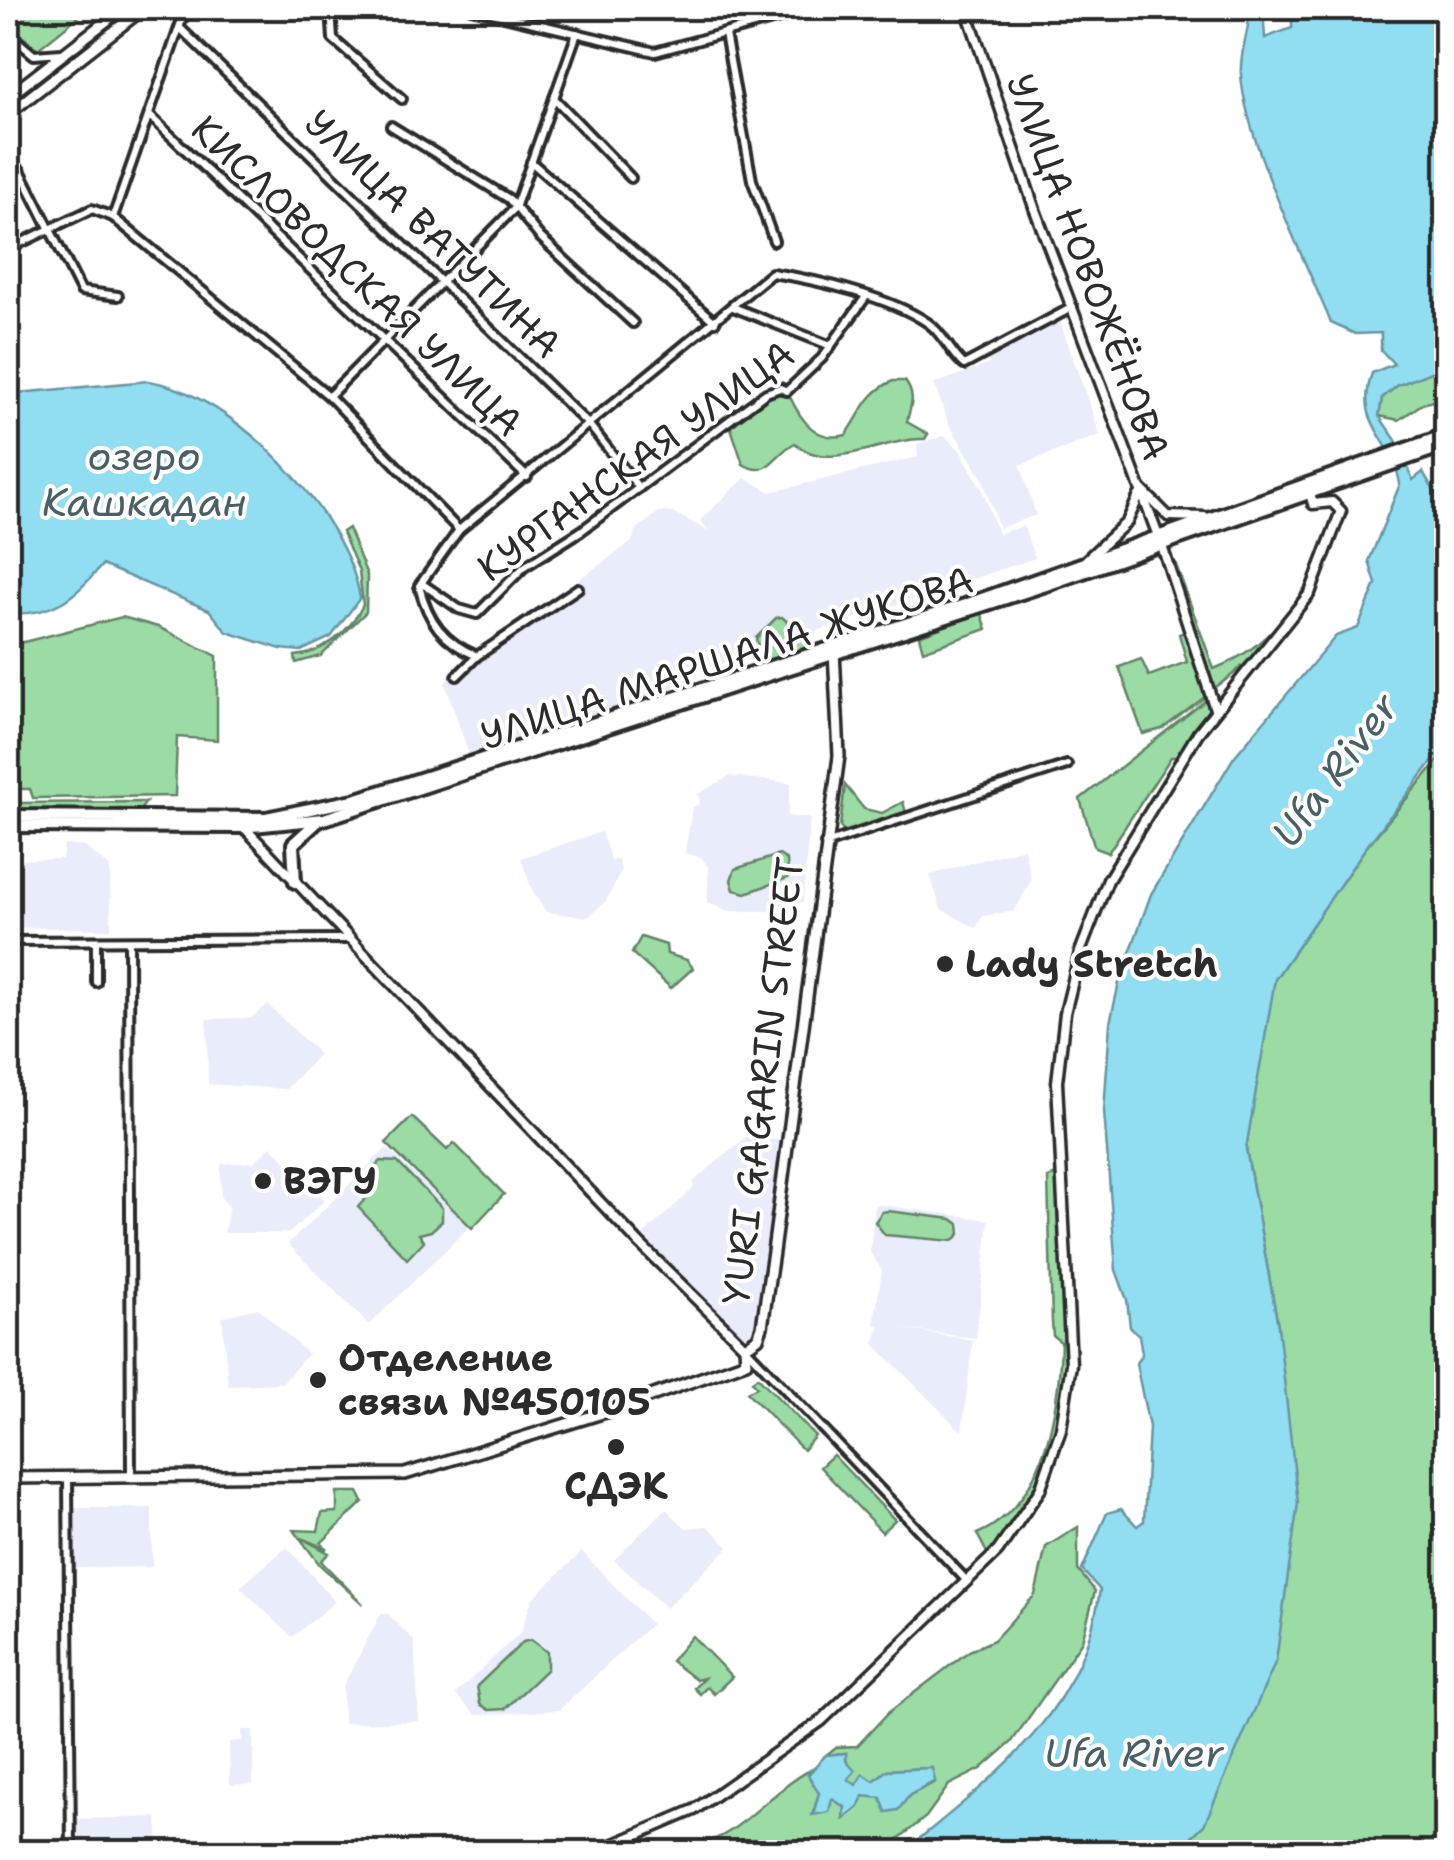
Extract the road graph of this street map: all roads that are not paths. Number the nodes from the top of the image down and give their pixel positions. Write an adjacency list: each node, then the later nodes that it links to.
1 (123, 8): 12 (main road)
2 (144, 8): 16 (main road)
3 (186, 8): 8 (street)
4 (331, 8): 15 (street)
5 (471, 8): 9 (street)
6 (816, 8): 11 (street)
7 (966, 8): 31 (street, УЛИЦА НОВОЖЁНОВА)
8 (181, 29): 17 (street); 27 (street, УЛИЦА ВАТУТИНА)
9 (576, 32): 11 (street); 14 (street)
10 (8, 33): 12 (street)
11 (725, 34): 25 (street)
12 (68, 50): 13 (main road)
13 (8, 97)
14 (554, 98): 19 (street); 21 (street)
15 (402, 99)
16 (8, 114)
17 (149, 115): 23 (street); 34 (street, КИСЛОВОДСКАЯ УЛИЦА)
18 (391, 126): 22 (street)
19 (531, 162): 22 (street); 32 (street)
20 (8, 163): 24 (street)
21 (631, 178)
22 (515, 208): 27 (street); 33 (street)
23 (112, 217): 24 (street); 36 (street)
24 (50, 228): 26 (street); 28 (street)
25 (774, 241)
26 (8, 249)
27 (446, 282): 34 (street); 37 (street, УЛИЦА ВАТУТИНА)
28 (118, 296)
29 (865, 298): 30 (street); 31 (street); 35 (street, КУРГАНСКАЯ УЛИЦА)
30 (733, 306): 32 (street); 35 (street)
31 (1073, 307): 42 (street, УЛИЦА НОВОЖЁНОВА)
32 (715, 322): 37 (street)
33 (634, 323)
34 (387, 340): 36 (street); 41 (street, КИСЛОВОДСКАЯ УЛИЦА)
35 (831, 346): 43 (street, КУРГАНСКАЯ УЛИЦА)
36 (329, 396): 46 (street)
37 (590, 426): 41 (street); 43 (street, УЛИЦА ВАТУТИНА)
38 (1446, 436): 40 (main road, УЛИЦА МАРШАЛА ЖУКОВА)
39 (1446, 445): 40 (main road, УЛИЦА МАРШАЛА ЖУКОВА)
40 (1353, 473): 44 (main road, УЛИЦА МАРШАЛА ЖУКОВА); 45 (main road, УЛИЦА МАРШАЛА ЖУКОВА)
41 (526, 476): 46 (street)
42 (1135, 482): 45 (street); 47 (street, УЛИЦА НОВОЖЁНОВА); 48 (street)
43 (639, 488): 49 (street, КУРГАНСКАЯ УЛИЦА)
44 (1310, 493): 47 (main road, УЛИЦА МАРШАЛА ЖУКОВА); 54 (street)
45 (1208, 517): 47 (main road, УЛИЦА МАРШАЛА ЖУКОВА)
46 (459, 530): 49 (street)
47 (1158, 540): 48 (main road, УЛИЦА МАРШАЛА ЖУКОВА); 51 (main road, УЛИЦА МАРШАЛА ЖУКОВА); 54 (street, УЛИЦА НОВОЖЁНОВА)
48 (1084, 561): 51 (main road, УЛИЦА МАРШАЛА ЖУКОВА)
49 (420, 584): 52 (street)
50 (578, 588): 52 (street)
51 (834, 650): 57 (main road, УЛИЦА МАРШАЛА ЖУКОВА); 58 (main road, УЛИЦА МАРШАЛА ЖУКОВА); 60 (main road, YURI GAGARIN STREET)
52 (477, 656): 53 (street)
53 (456, 676)
54 (1214, 712): 71 (street)
55 (1066, 766): 60 (street)
56 (8, 816): 58 (main road, УЛИЦА МАРШАЛА ЖУКОВА)
57 (319, 820): 58 (main road, УЛИЦА МАРШАЛА ЖУКОВА); 61 (main road)
58 (242, 823): 59 (main road, УЛИЦА МАРШАЛА ЖУКОВА); 61 (street)
59 (8, 826)
60 (824, 844): 67 (main road, YURI GAGARIN STREET)
61 (294, 882): 62 (street)
62 (348, 939): 65 (street); 67 (street)
63 (8, 941): 64 (street)
64 (96, 941): 65 (street); 66 (street)
65 (130, 941): 70 (street)
66 (96, 982)
67 (746, 1346): 70 (main road, YURI GAGARIN STREET); 71 (street)
68 (8, 1478): 69 (main road, YURI GAGARIN STREET)
69 (68, 1478): 70 (main road, YURI GAGARIN STREET); 72 (street)
70 (131, 1478)
71 (967, 1581): 73 (street)
72 (71, 1852)
73 (596, 1852)

